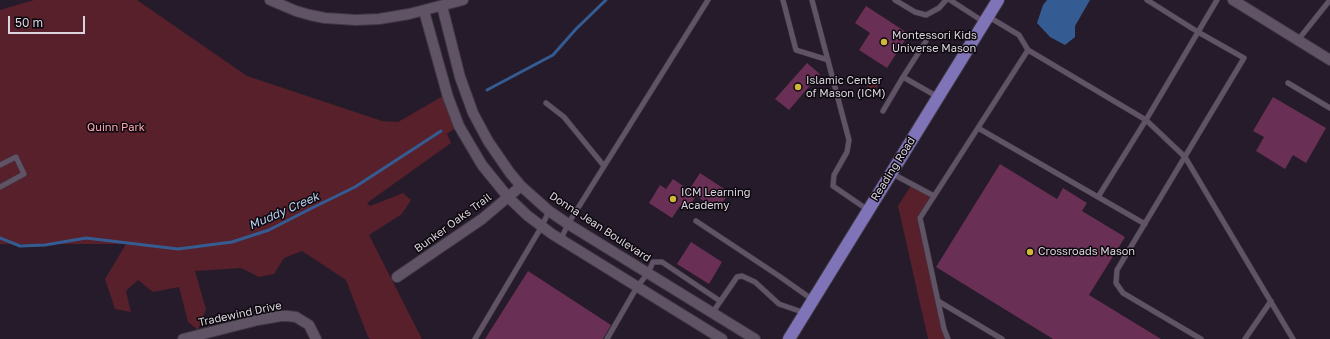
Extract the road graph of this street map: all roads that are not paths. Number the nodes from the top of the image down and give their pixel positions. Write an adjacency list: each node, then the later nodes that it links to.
1 (270, 0): 15 (street)
2 (463, 0): 14 (street)
3 (708, 0): 33 (lane)
4 (783, 0): 21 (lane)
5 (812, 0): 21 (lane)
6 (895, 0): 7 (lane)
7 (946, 0)
8 (950, 0): 16 (lane)
9 (998, 0): 16 (main road, Reading Road)
10 (1147, 0): 17 (lane)
11 (1217, 0): 17 (lane)
12 (1233, 0): 18 (street)
13 (1330, 0): 18 (lane)
14 (442, 6): 15 (street); 35 (street, Donna Jean Boulevard)
15 (424, 11): 38 (street)
16 (986, 19): 20 (lane); 25 (main road, Reading Road)
17 (1198, 32): 29 (lane); 31 (lane)
18 (1298, 40): 22 (street)
19 (926, 42): 23 (lane)
20 (1028, 50): 29 (lane); 30 (lane)
21 (828, 60): 40 (lane)
22 (1330, 60)
23 (903, 77): 25 (lane); 28 (lane)
24 (1288, 83): 27 (lane)
25 (938, 97): 34 (main road, Reading Road)
26 (546, 103): 33 (lane)
27 (1330, 108)
28 (883, 111)
29 (1146, 120): 31 (lane); 39 (lane)
30 (978, 128): 37 (lane); 39 (lane)
31 (1185, 157): 44 (lane); 53 (lane)
32 (0, 165): 36 (lane)
33 (604, 166): 43 (lane)
34 (891, 173): 37 (lane); 40 (main road, Reading Road)
35 (521, 186): 38 (street, Bunker Oaks Trail); 41 (street, Donna Jean Boulevard)
36 (0, 187)
37 (934, 196): 52 (lane)
38 (508, 197): 45 (street); 48 (street, Bunker Oaks Trail)
39 (1098, 197): 44 (lane)
40 (868, 210): 50 (main road, Reading Road)
41 (549, 211): 43 (street, Donna Jean Boulevard); 45 (lane)
42 (696, 221): 50 (lane)
43 (568, 224): 46 (lane); 47 (street, Donna Jean Boulevard)
44 (1144, 224): 65 (lane)
45 (542, 226): 46 (street); 59 (lane)
46 (561, 239): 49 (street)
47 (648, 273): 49 (lane); 51 (lane); 54 (street, Donna Jean Boulevard)
48 (397, 277)
49 (637, 287): 60 (lane); 61 (street)
50 (813, 300): 55 (main road, Reading Road)
51 (720, 301): 54 (lane); 55 (lane)
52 (938, 301): 63 (lane); 64 (lane)
53 (1271, 301): 66 (lane); 67 (lane)
54 (712, 312): 62 (street, Donna Jean Boulevard)
55 (804, 313): 56 (main road, Reading Road)
56 (791, 338)
57 (183, 339): 58 (street, Tradewind Drive)
58 (316, 339)
59 (475, 339)
60 (607, 339)
61 (722, 339)
62 (755, 339)
63 (948, 339)
64 (1002, 339)
65 (1201, 339)
66 (1245, 339)
67 (1293, 339)

